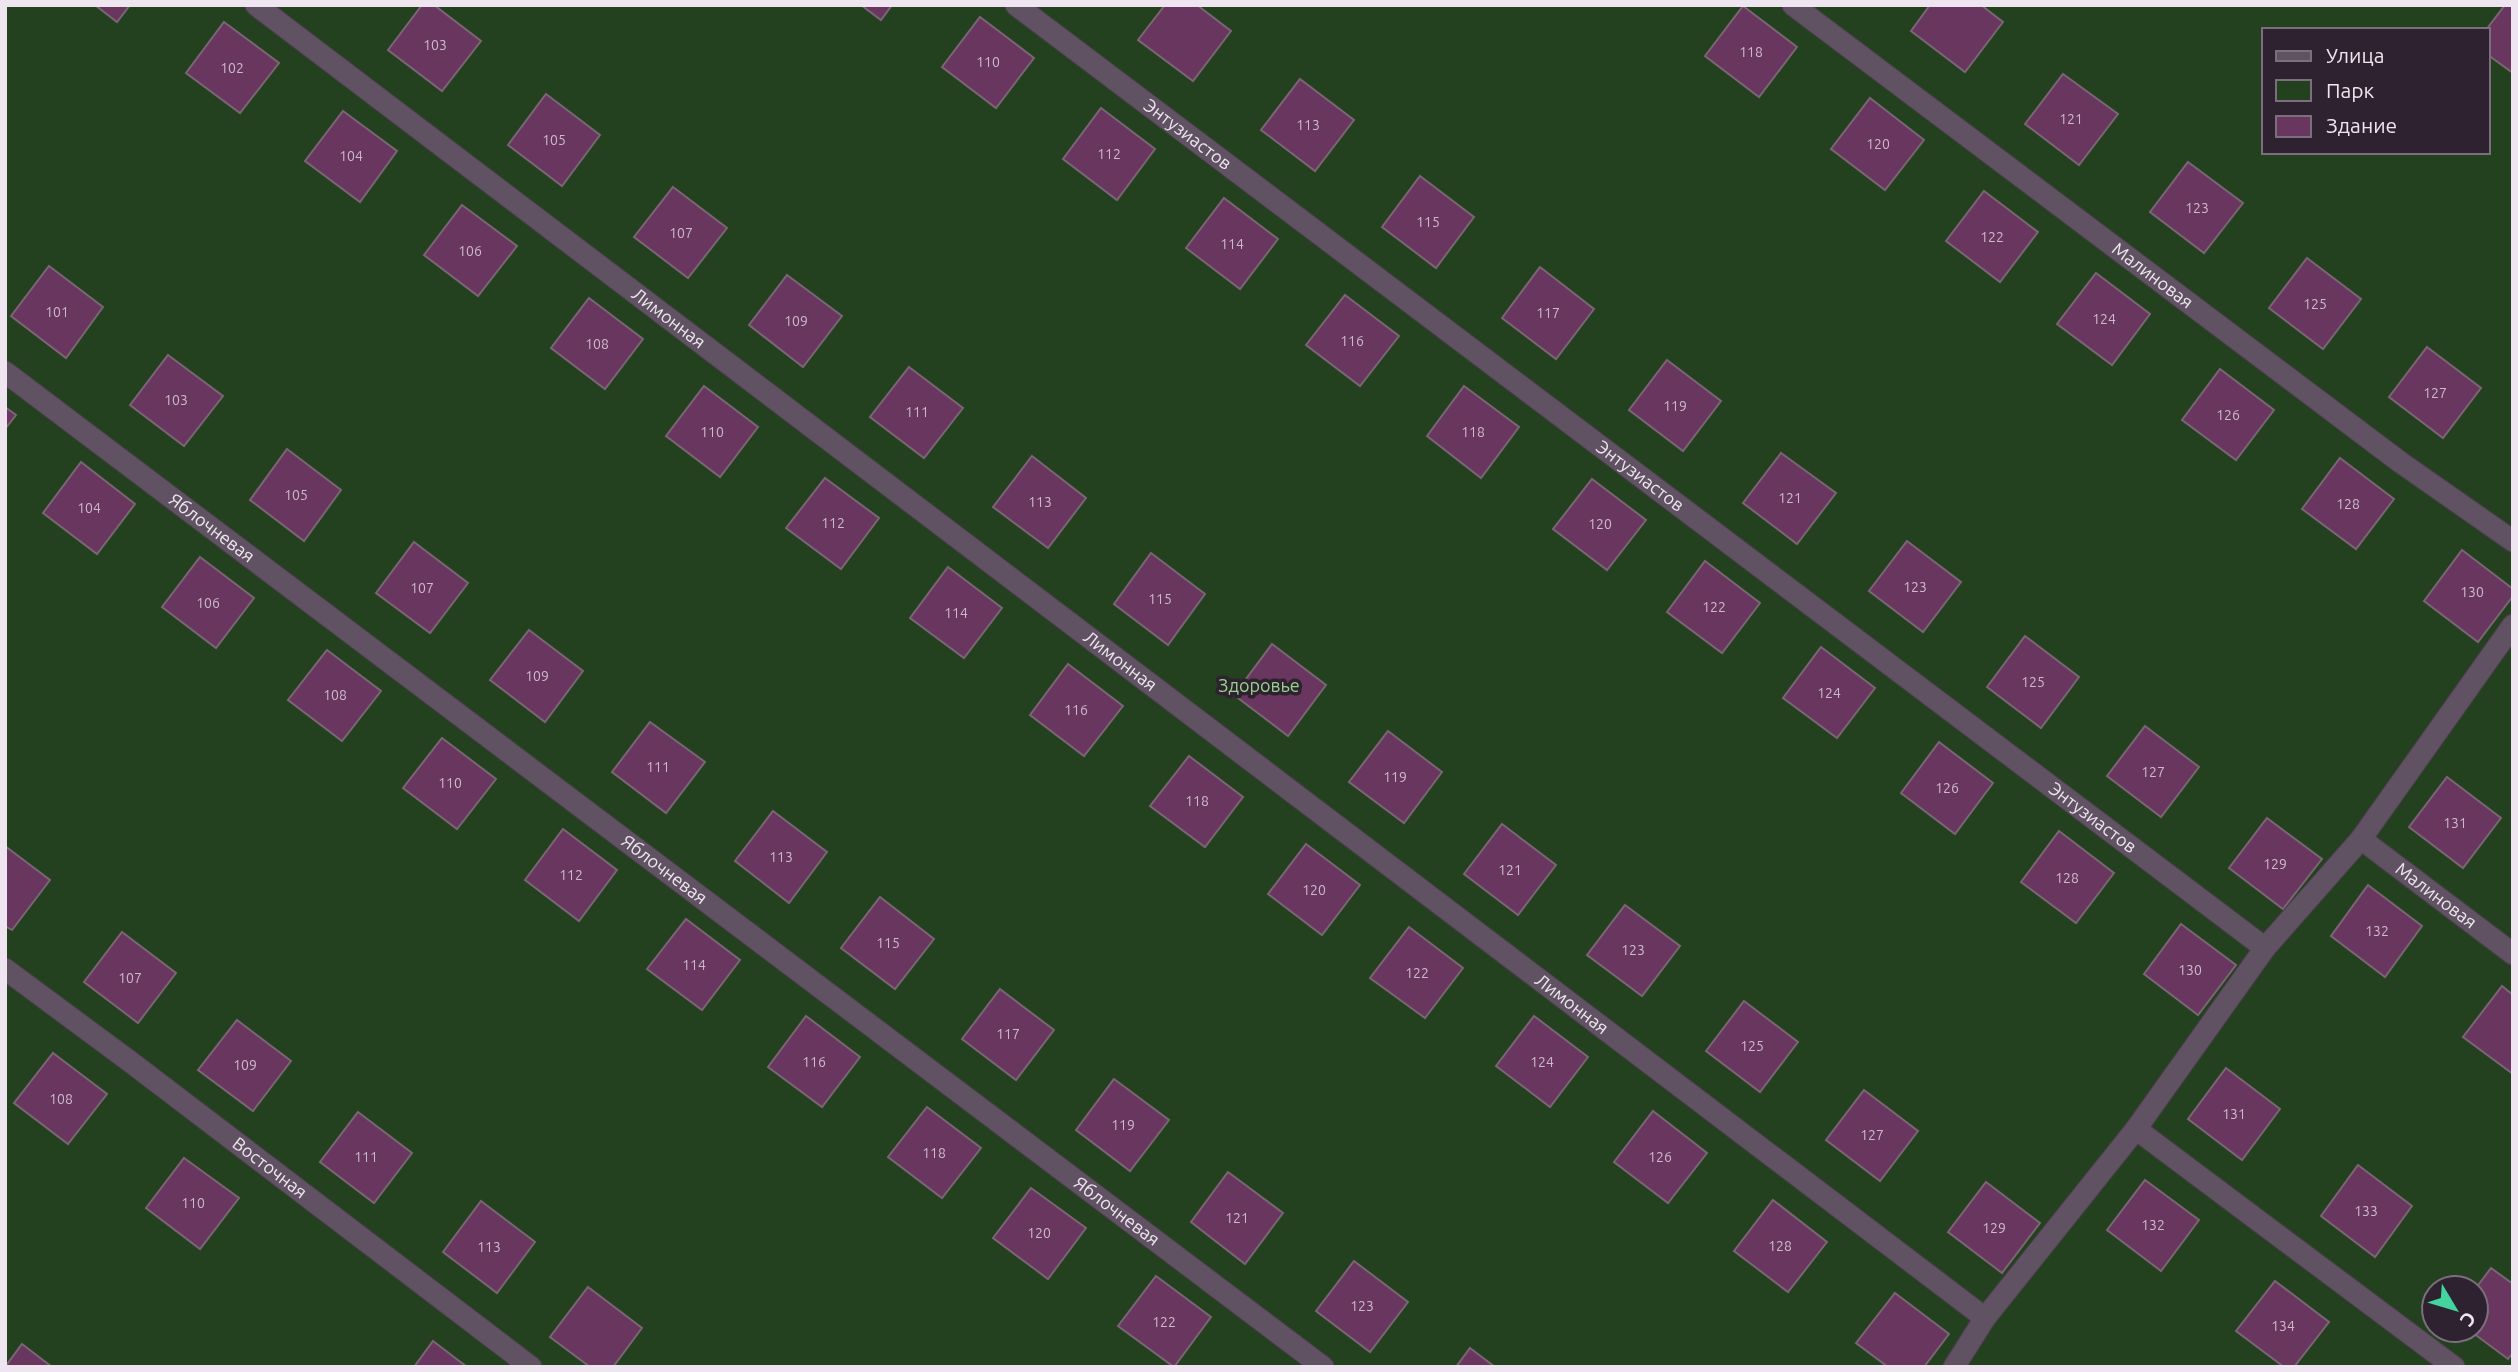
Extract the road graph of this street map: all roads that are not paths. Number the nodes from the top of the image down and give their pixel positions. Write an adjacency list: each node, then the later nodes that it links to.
1 (256, 5): 12 (street, Лимонная)
2 (1016, 5): 8 (street, Энтузиастов)
3 (1793, 5): 5 (street, Малиновая)
4 (5, 372): 14 (street, Яблочневая)
5 (2513, 541)
6 (2513, 625): 7 (street)
7 (2361, 839): 8 (street); 9 (street, Малиновая)
8 (2265, 948): 11 (street)
9 (2513, 954)
10 (5, 969): 13 (street, Восточная)
11 (2136, 1129): 12 (street); 16 (street)
12 (1986, 1318): 15 (street)
13 (531, 1367)
14 (1323, 1367)
15 (1954, 1367)
16 (2454, 1367)

